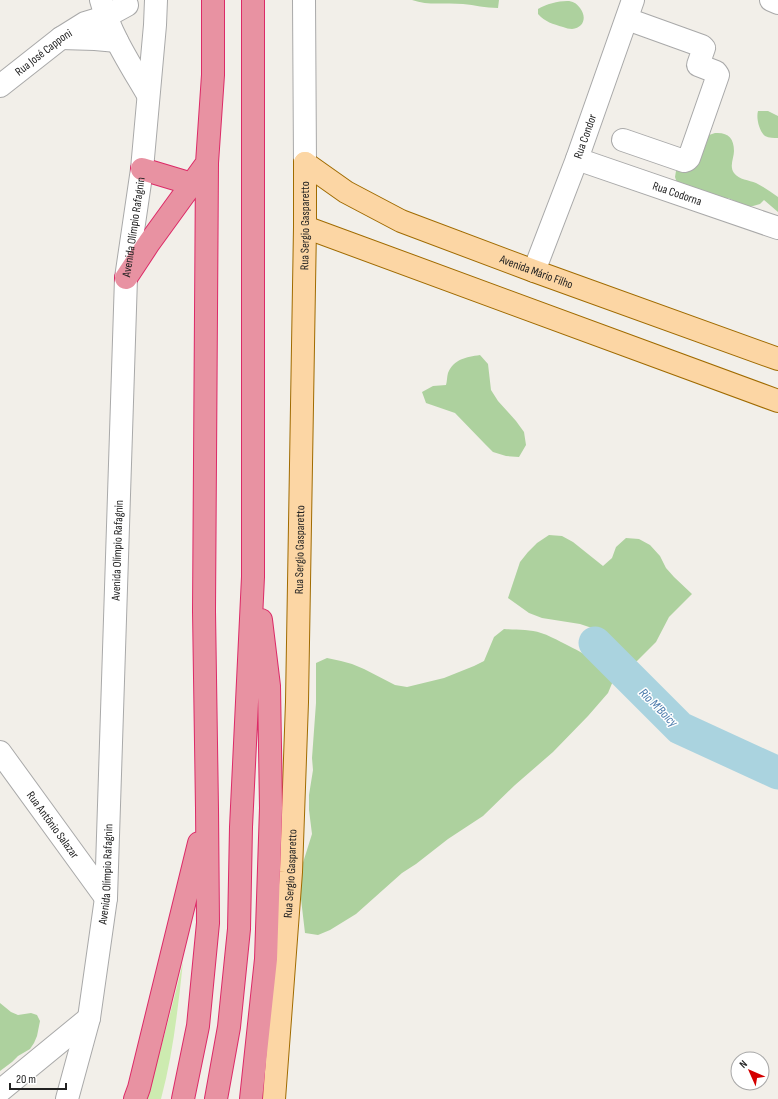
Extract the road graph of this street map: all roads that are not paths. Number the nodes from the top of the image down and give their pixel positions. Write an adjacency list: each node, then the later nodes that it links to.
1 (156, 0): 10 (street, Avenida Olímpio Rafagnin)
2 (213, 0): 17 (highway)
3 (253, 0): 27 (highway)
4 (304, 0): 18 (street, Rua Sergio Gasparetto)
5 (771, 0): 7 (street)
6 (125, 2): 8 (street); 10 (street)
7 (778, 3)
8 (103, 8): 11 (street); 12 (street)
9 (630, 9): 15 (street); 16 (street, Rua Condor)
10 (155, 25): 14 (street, Avenida Olímpio Rafagnin)
11 (61, 38): 12 (street, Rua José Capponi); 13 (street, Rua José Capponi)
12 (117, 41): 14 (street)
13 (0, 86)
14 (148, 95): 19 (street, Avenida Olímpio Rafagnin)
15 (623, 140)
16 (577, 159): 22 (street, Rua Codorna); 23 (street, Rua Condor)
17 (207, 163): 20 (highway); 29 (highway)
18 (305, 163): 21 (main road, Rua Sergio Gasparetto); 23 (main road, Avenida Mário Filho)
19 (142, 169): 20 (highway); 24 (street, Avenida Olímpio Rafagnin)
20 (192, 184): 24 (highway)
21 (305, 227): 26 (main road); 38 (main road, Rua Sergio Gasparetto)
22 (778, 228)
23 (534, 272): 25 (main road, Avenida Mário Filho)
24 (126, 278): 30 (street, Avenida Olímpio Rafagnin)
25 (778, 359)
26 (778, 401)
27 (253, 577): 36 (highway); 37 (highway)
28 (0, 752): 30 (street, Rua Antônio Salazar)
29 (208, 809): 34 (highway); 35 (highway)
30 (106, 898): 31 (street, Avenida Olímpio Rafagnin)
31 (89, 1018): 32 (street); 33 (street, Avenida Olímpio Rafagnin)
32 (0, 1091)
33 (68, 1099)
34 (135, 1099)
35 (183, 1099)
36 (216, 1099)
37 (251, 1099)
38 (274, 1099)

